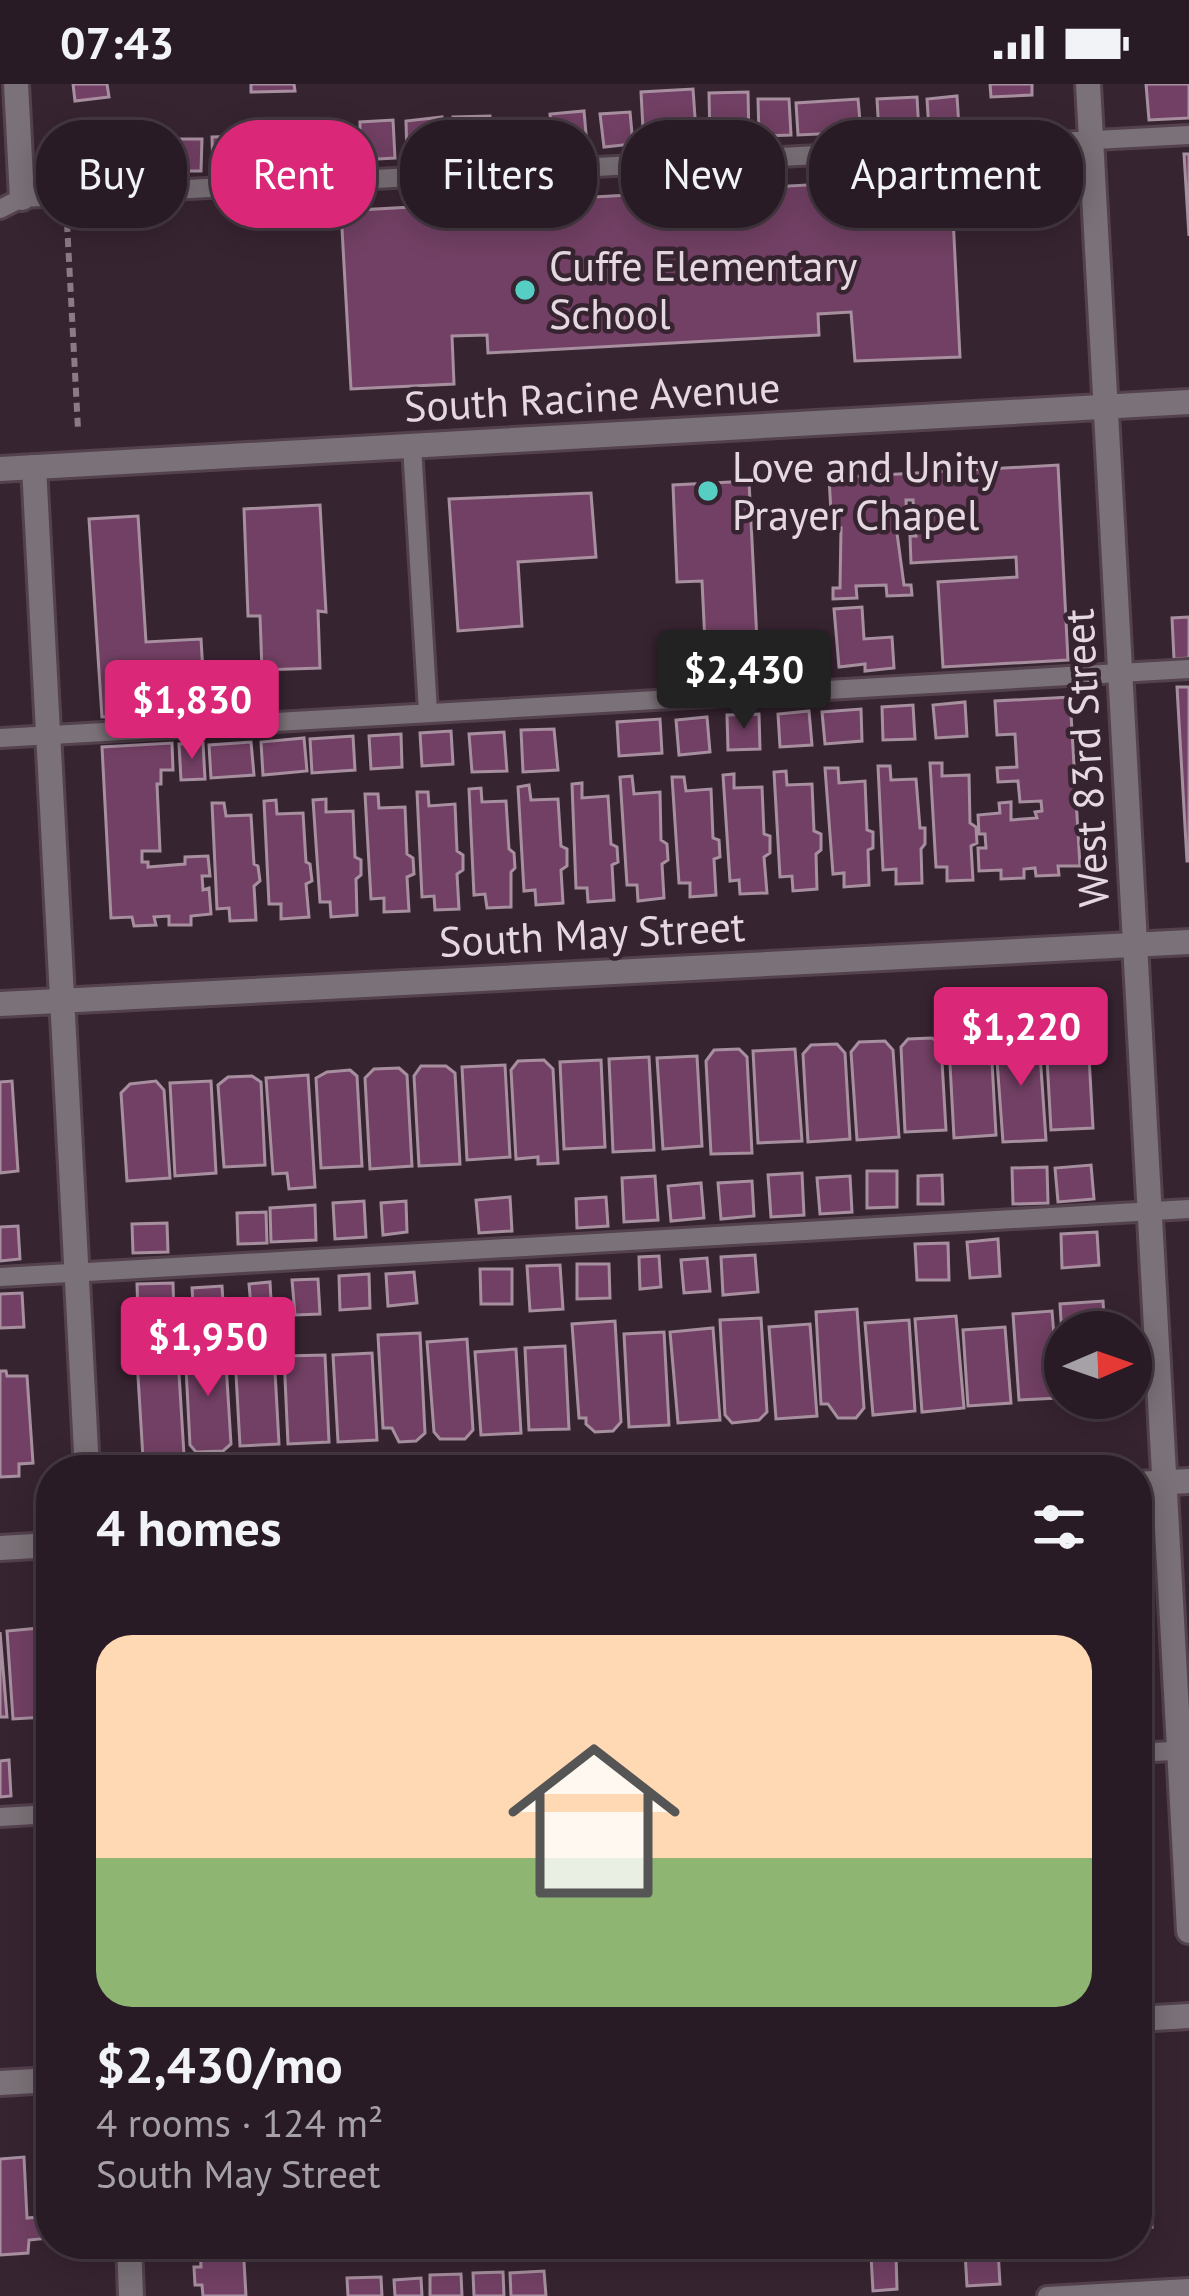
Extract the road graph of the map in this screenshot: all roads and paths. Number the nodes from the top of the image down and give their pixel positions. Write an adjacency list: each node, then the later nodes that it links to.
1 (16, 84): 5 (street)
2 (1088, 84): 4 (street, West 83rd Street)
3 (1189, 135): 4 (lane)
4 (1091, 140): 5 (lane); 8 (street, West 83rd Street)
5 (11, 203)
6 (67, 228): 9 (path)
7 (1189, 402): 8 (street, South Racine Avenue)
8 (1105, 407): 10 (street, South Racine Avenue); 14 (street, West 83rd Street)
9 (78, 429)
10 (412, 446): 11 (street, South Racine Avenue); 15 (lane)
11 (34, 467): 12 (street, South Racine Avenue); 16 (street)
12 (0, 469)
13 (1189, 669): 14 (lane)
14 (1120, 674): 15 (lane); 19 (street, West 83rd Street)
15 (428, 712): 16 (lane)
16 (48, 735): 17 (lane); 20 (street)
17 (0, 738)
18 (1189, 942): 19 (street, South May Street)
19 (1135, 945): 20 (street, South May Street); 23 (street, West 83rd Street)
20 (62, 1000): 21 (street, South May Street); 24 (street)
21 (0, 1004)
22 (1189, 1209): 23 (lane)
23 (1149, 1211): 24 (lane); 27 (street, West 83rd Street)
24 (76, 1273): 25 (lane); 26 (street)
25 (0, 1277)
26 (86, 1455)
27 (1177, 1482): 30 (street, West 83rd Street)
28 (36, 1546): 29 (street)
29 (0, 1548)
30 (1184, 1750): 31 (lane); 34 (street, West 83rd Street)
31 (1152, 1752)
32 (36, 1815): 33 (lane)
33 (0, 1817)
34 (1189, 1931)
35 (1189, 2016): 36 (street)
36 (1152, 2017)
37 (36, 2081): 38 (street)
38 (0, 2083)
39 (130, 2259): 41 (street)
40 (1189, 2288): 42 (lane)
41 (131, 2296)
42 (1048, 2296)

